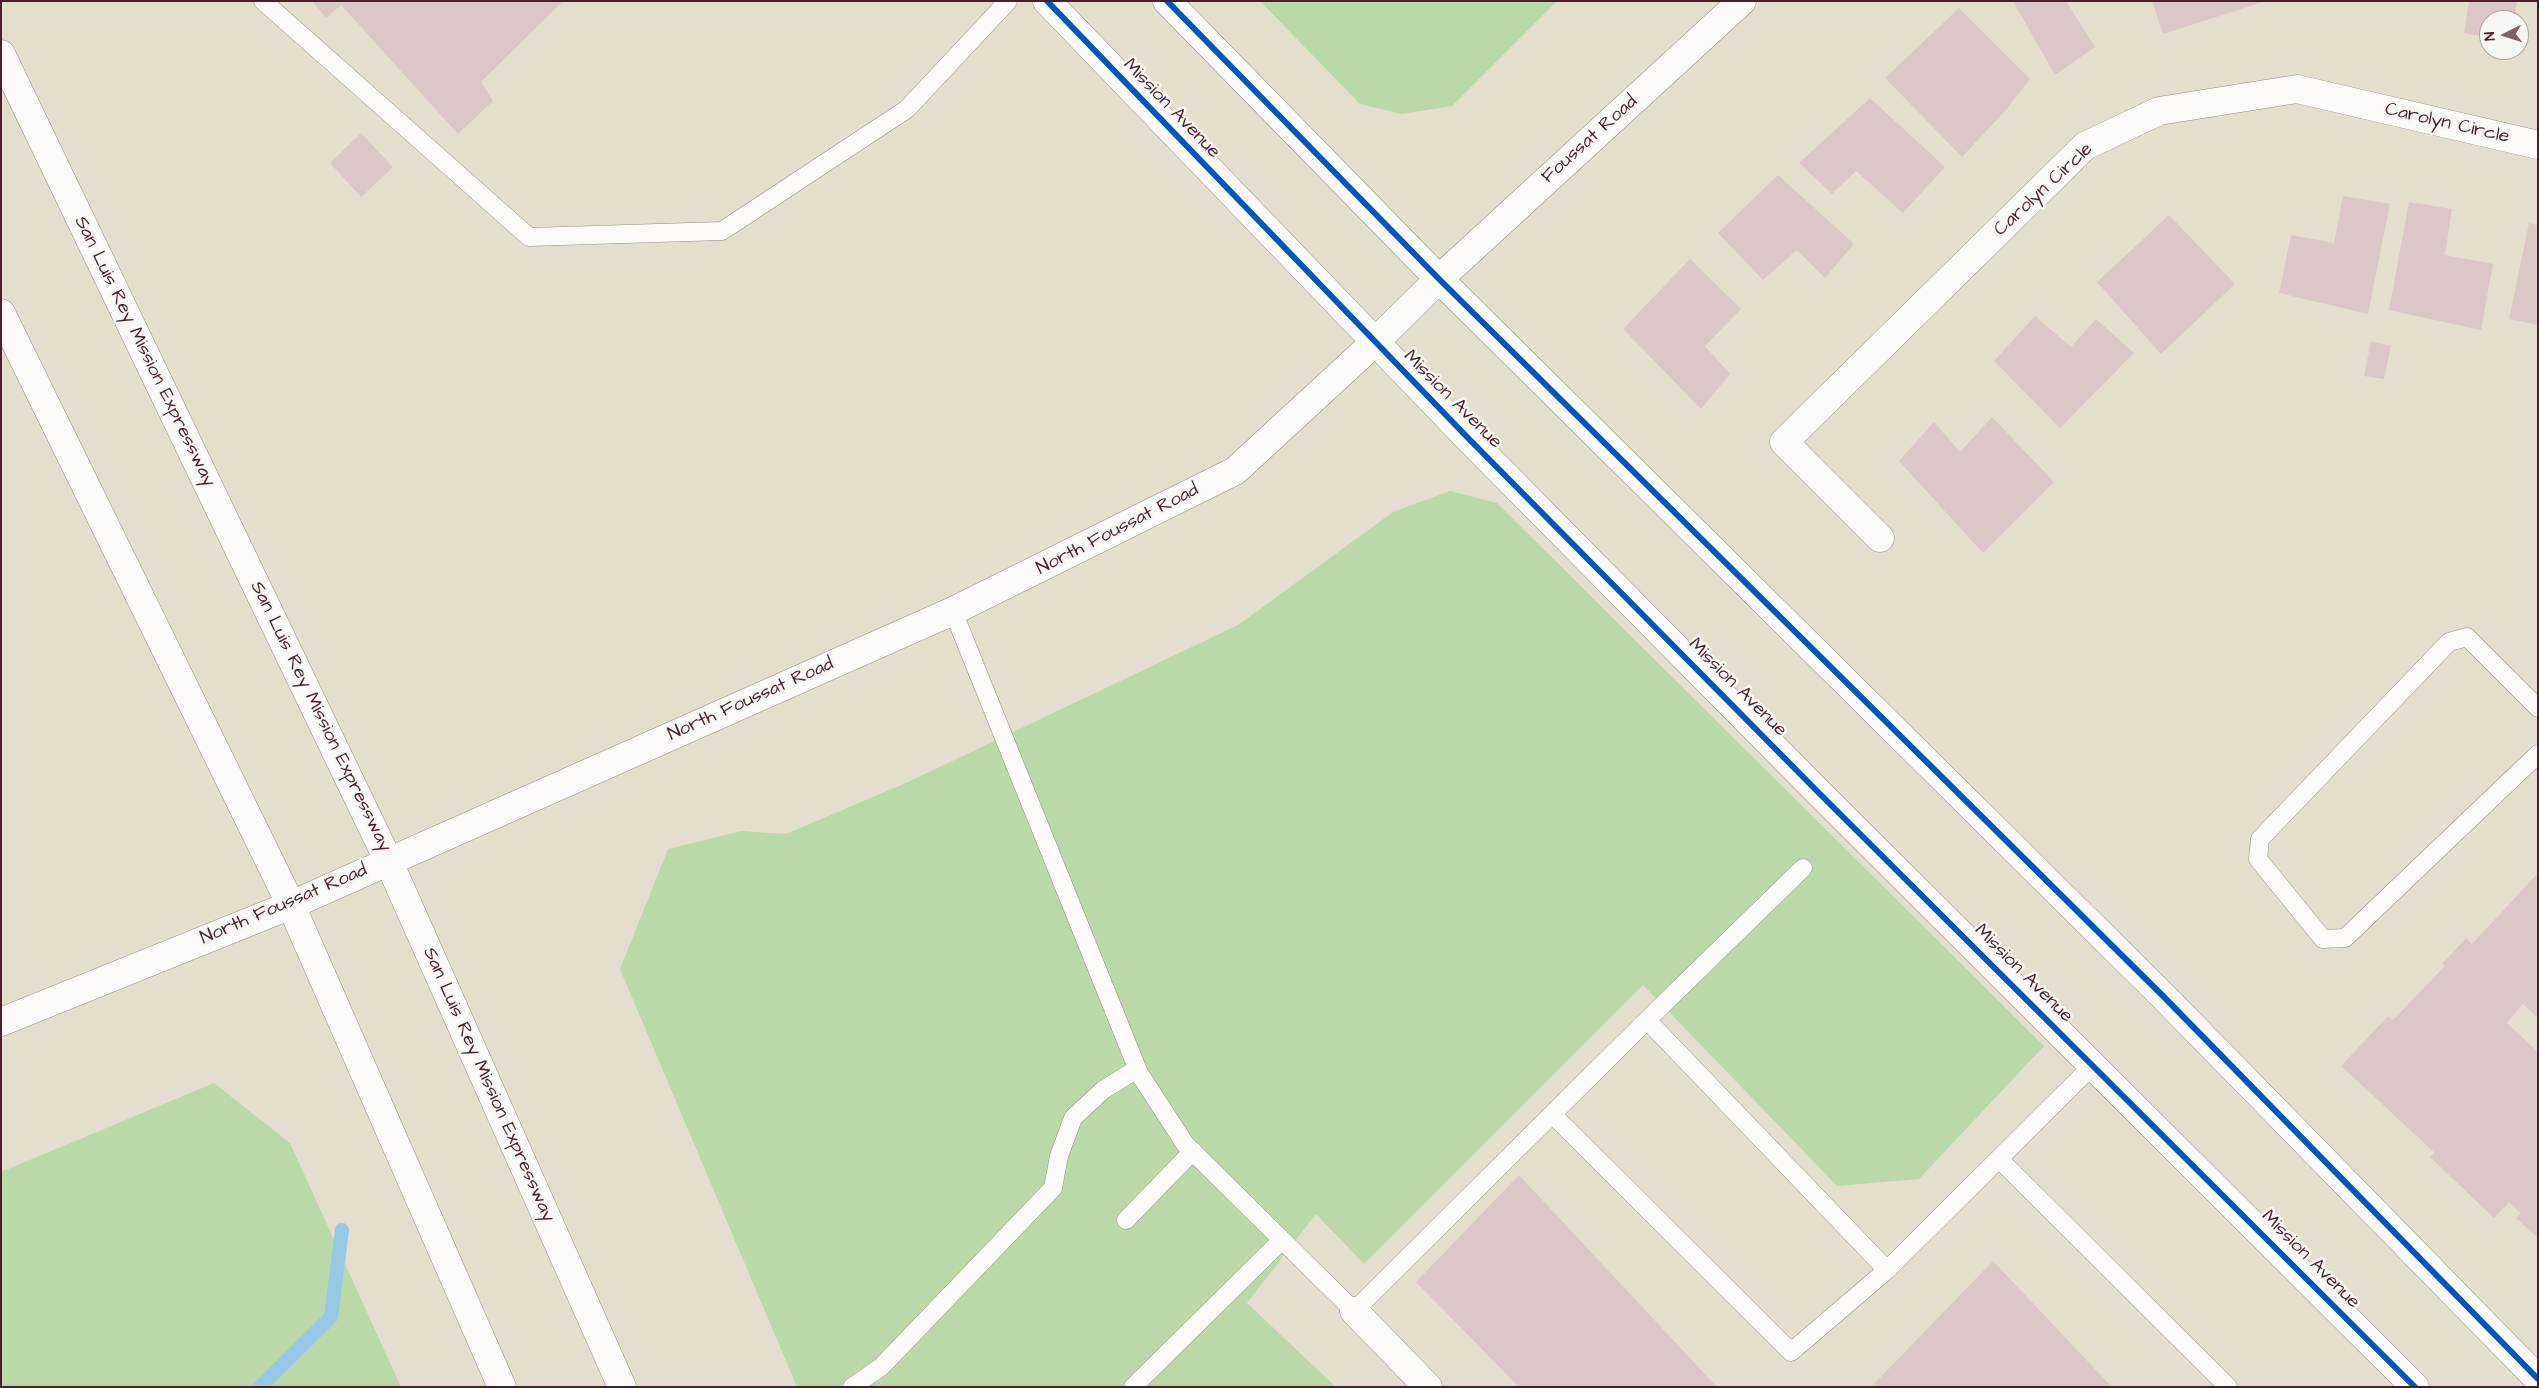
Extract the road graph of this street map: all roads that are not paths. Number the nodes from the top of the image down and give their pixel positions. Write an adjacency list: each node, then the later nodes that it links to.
1 (262, 1): 2 (lane)
2 (1008, 1)
3 (1046, 1): 10 (main road, Mission Avenue)
4 (1167, 1): 8 (main road)
5 (1742, 1): 8 (main road, Foussat Road)
6 (1, 54): 15 (main road, San Luis Rey Mission Expressway)
7 (2538, 145): 11 (main road, Carolyn Circle)
8 (1439, 280): 10 (main road, North Foussat Road); 29 (main road)
9 (1, 313): 17 (main road)
10 (1374, 343): 12 (main road, North Foussat Road); 20 (main road, Mission Avenue)
11 (1880, 538)
12 (953, 611): 15 (main road, North Foussat Road); 21 (lane)
13 (2538, 708): 14 (lane)
14 (2538, 754)
15 (388, 860): 17 (main road, North Foussat Road); 31 (main road, San Luis Rey Mission Expressway)
16 (1803, 868): 18 (lane)
17 (291, 905): 19 (main road, North Foussat Road); 30 (main road)
18 (1647, 1020): 22 (lane); 27 (lane)
19 (1, 1022)
20 (2093, 1064): 24 (lane); 36 (main road, Mission Avenue)
21 (1137, 1069): 23 (lane); 32 (lane)
22 (1552, 1114): 27 (lane); 28 (lane)
23 (1193, 1151): 25 (lane); 26 (lane)
24 (1999, 1159): 27 (lane); 35 (lane)
25 (1126, 1220)
26 (1282, 1240): 28 (lane); 33 (lane)
27 (1888, 1270)
28 (1354, 1311): 34 (main road)
29 (2538, 1379)
30 (502, 1387)
31 (622, 1387)
32 (852, 1387)
33 (1133, 1387)
34 (1428, 1387)
35 (2228, 1387)
36 (2416, 1387)

